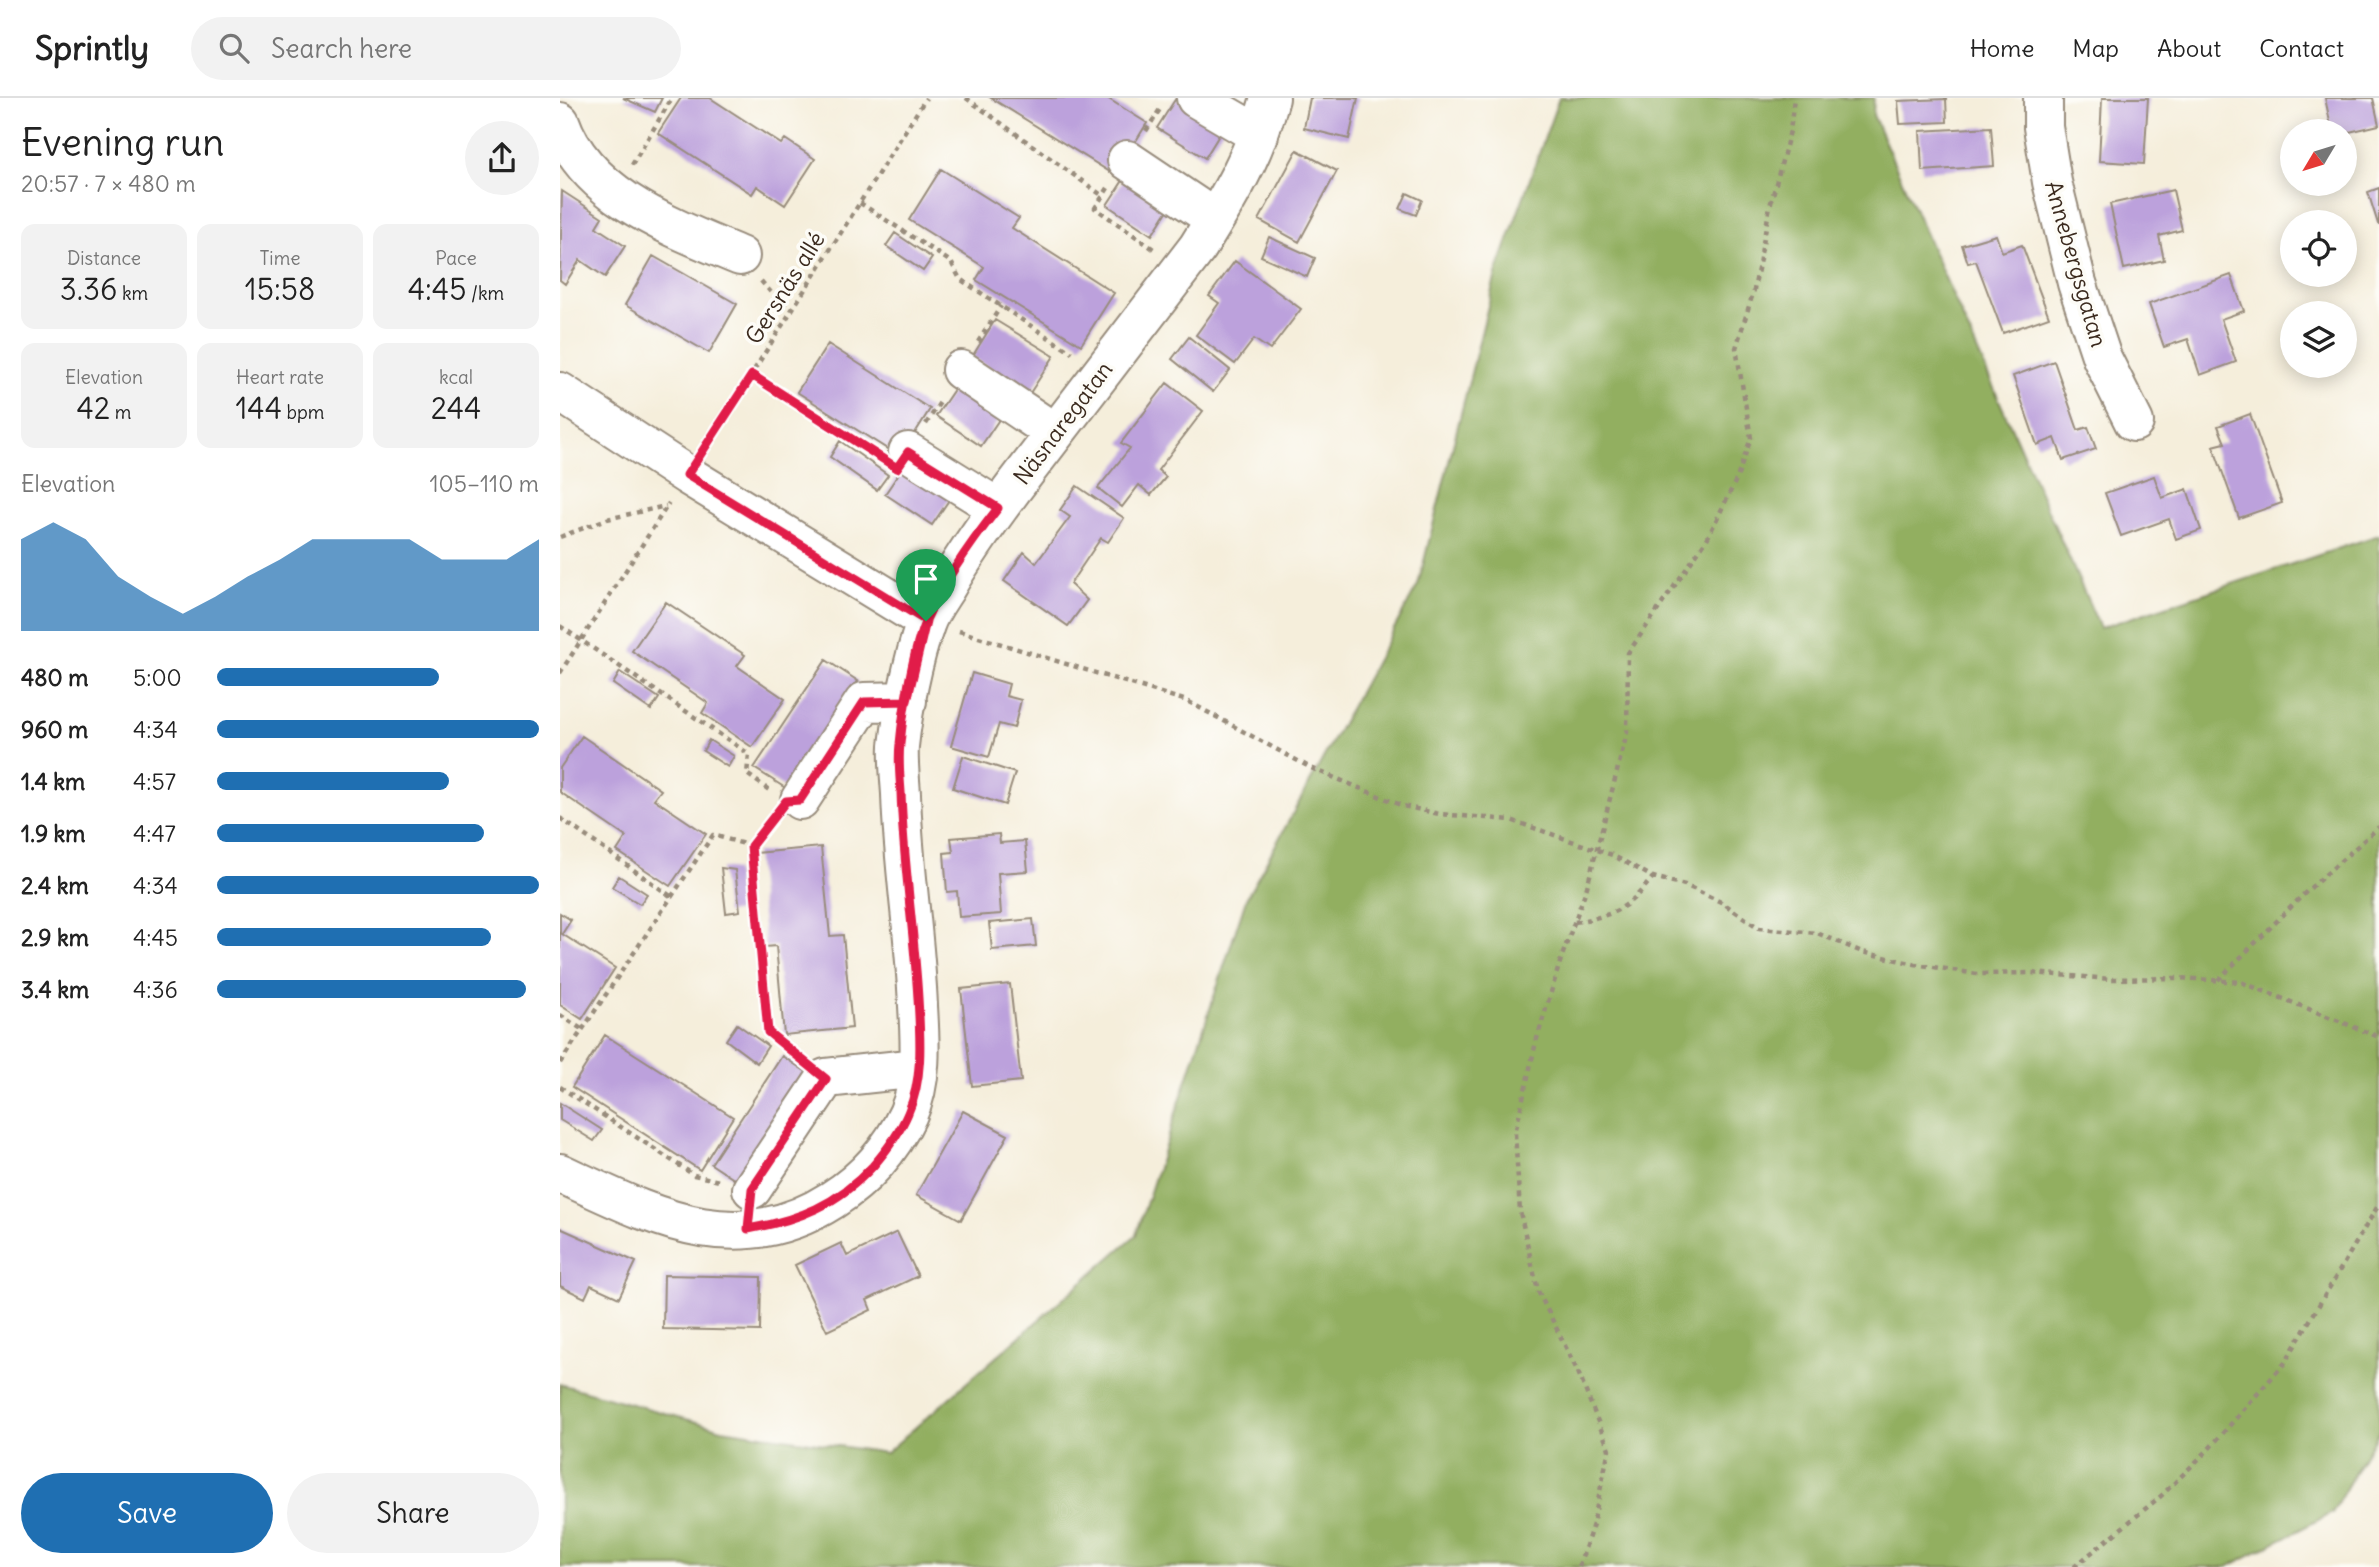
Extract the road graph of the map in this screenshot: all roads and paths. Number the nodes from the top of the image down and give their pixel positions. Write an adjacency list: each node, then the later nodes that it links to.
1 (672, 98): 11 (path)
2 (926, 98): 13 (path, Gersnäs allé)
3 (966, 98): 12 (path)
4 (1196, 98): 9 (street)
5 (1270, 98): 9 (street, Näsnaregatan)
6 (1794, 98): 36 (path)
7 (2043, 98): 21 (street, Annebergsgatan)
8 (560, 122): 11 (street)
9 (1259, 135): 14 (street, Näsnaregatan)
10 (1127, 160): 14 (street)
11 (615, 192): 15 (street)
12 (1103, 196)
13 (860, 203): 16 (path); 19 (path, Gersnäs allé)
14 (1215, 219): 18 (street, Näsnaregatan)
15 (740, 256)
16 (1001, 306): 17 (path); 18 (path)
17 (961, 370): 22 (street); 23 (path)
18 (1101, 373): 22 (street, Näsnaregatan)
19 (752, 375): 23 (path); 24 (path, Gersnäs allé)
20 (560, 391): 24 (street)
21 (2134, 422)
22 (1055, 433): 25 (street, Näsnaregatan)
23 (908, 452): 25 (street)
24 (677, 491): 26 (path); 27 (street); 29 (path, Gersnäs allé)
25 (998, 508): 27 (street, Näsnaregatan)
26 (560, 537)
27 (926, 621): 31 (street, Näsnaregatan); 36 (path)
28 (560, 626): 29 (path)
29 (580, 642): 30 (path, Gersnäs allé); 32 (path)
30 (560, 673)
31 (907, 701): 32 (street); 45 (street, Näsnaregatan)
32 (793, 801): 35 (path)
33 (560, 818): 38 (path)
34 (2379, 827): 40 (path)
35 (751, 846): 38 (path); 46 (path)
36 (1597, 851): 37 (path); 39 (path)
37 (1653, 877): 39 (path); 40 (path)
38 (672, 897): 42 (path)
39 (1574, 922): 51 (path)
40 (2218, 980): 43 (path)
41 (560, 1015): 42 (path)
42 (583, 1030): 44 (path)
43 (2379, 1037)
44 (560, 1063)
45 (918, 1069): 46 (street); 48 (street, Näsnaregatan)
46 (826, 1079): 49 (street)
47 (560, 1087): 49 (path)
48 (560, 1173)
49 (752, 1189)
50 (2379, 1204): 52 (path)
51 (1579, 1567)
52 (2074, 1567)

